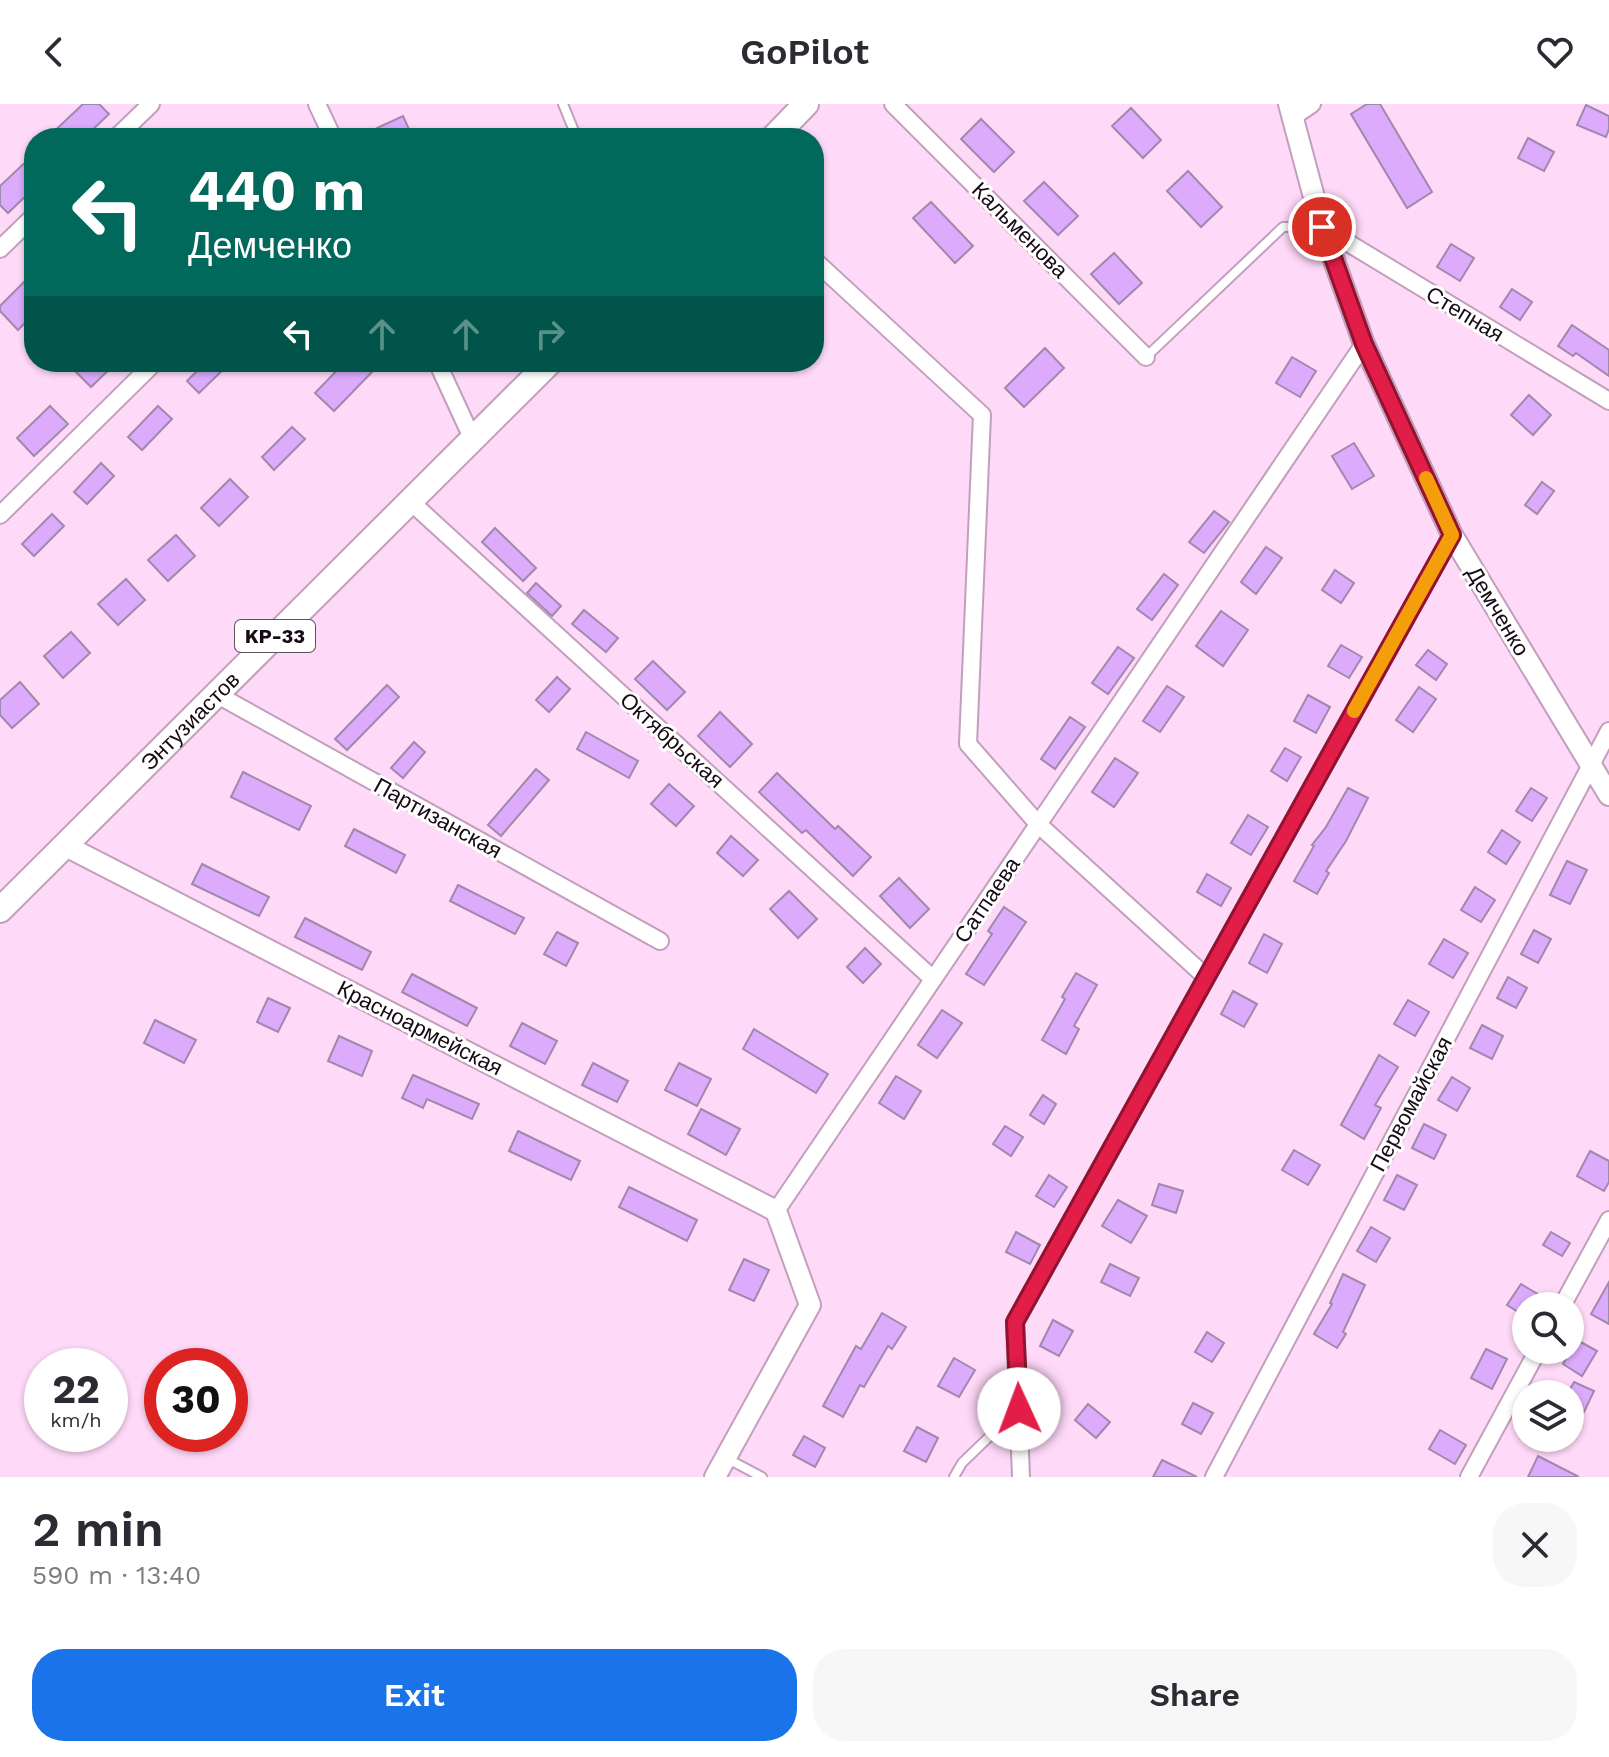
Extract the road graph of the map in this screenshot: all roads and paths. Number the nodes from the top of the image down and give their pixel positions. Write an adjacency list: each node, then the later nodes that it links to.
1 (151, 104): 8 (street)
2 (317, 104): 9 (street)
3 (563, 104): 10 (lane)
4 (806, 104): 11 (main road)
5 (893, 104): 17 (street, Кальменова)
6 (1312, 104): 7 (street)
7 (1291, 110): 13 (street, Демченко)
8 (126, 128)
9 (328, 128)
10 (573, 128)
11 (783, 128)
12 (24, 226): 14 (street)
13 (1322, 227): 16 (street, Демченко); 17 (lane); 21 (street, Степная)
14 (0, 249)
15 (824, 269): 30 (street)
16 (1364, 344): 25 (street, Демченко); 30 (street, Сатпаева)
17 (1146, 357)
18 (145, 372): 24 (street)
19 (442, 372): 22 (street)
20 (540, 372): 22 (main road, Энтузиастов / KP-33)
21 (1609, 401)
22 (473, 440): 23 (main road, Энтузиастов / KP-33)
23 (411, 502): 26 (main road, Энтузиастов / KP-33); 35 (street, Октябрьская)
24 (0, 515)
25 (1452, 535): 28 (street, Демченко); 34 (street)
26 (216, 694): 31 (main road, Энтузиастов / KP-33); 33 (street, Партизанская)
27 (1609, 731): 28 (street, Первомайская)
28 (1591, 766): 29 (street, Демченко); 46 (street, Первомайская)
29 (1609, 795)
30 (1038, 824): 34 (street); 35 (street, Сатпаева)
31 (64, 845): 32 (main road, Энтузиастов / KP-33); 36 (street, Красноармейская)
32 (2, 905)
33 (660, 941)
34 (1206, 977): 40 (street)
35 (933, 979): 36 (street, Сатпаева)
36 (776, 1211): 41 (street)
37 (1609, 1220): 38 (street)
38 (1570, 1292)
39 (1530, 1364): 47 (street)
40 (1019, 1409): 44 (lane); 45 (street)
41 (726, 1458): 42 (street); 43 (lane)
42 (715, 1477)
43 (762, 1477)
44 (954, 1477)
45 (1021, 1477)
46 (1214, 1477)
47 (1469, 1477)

